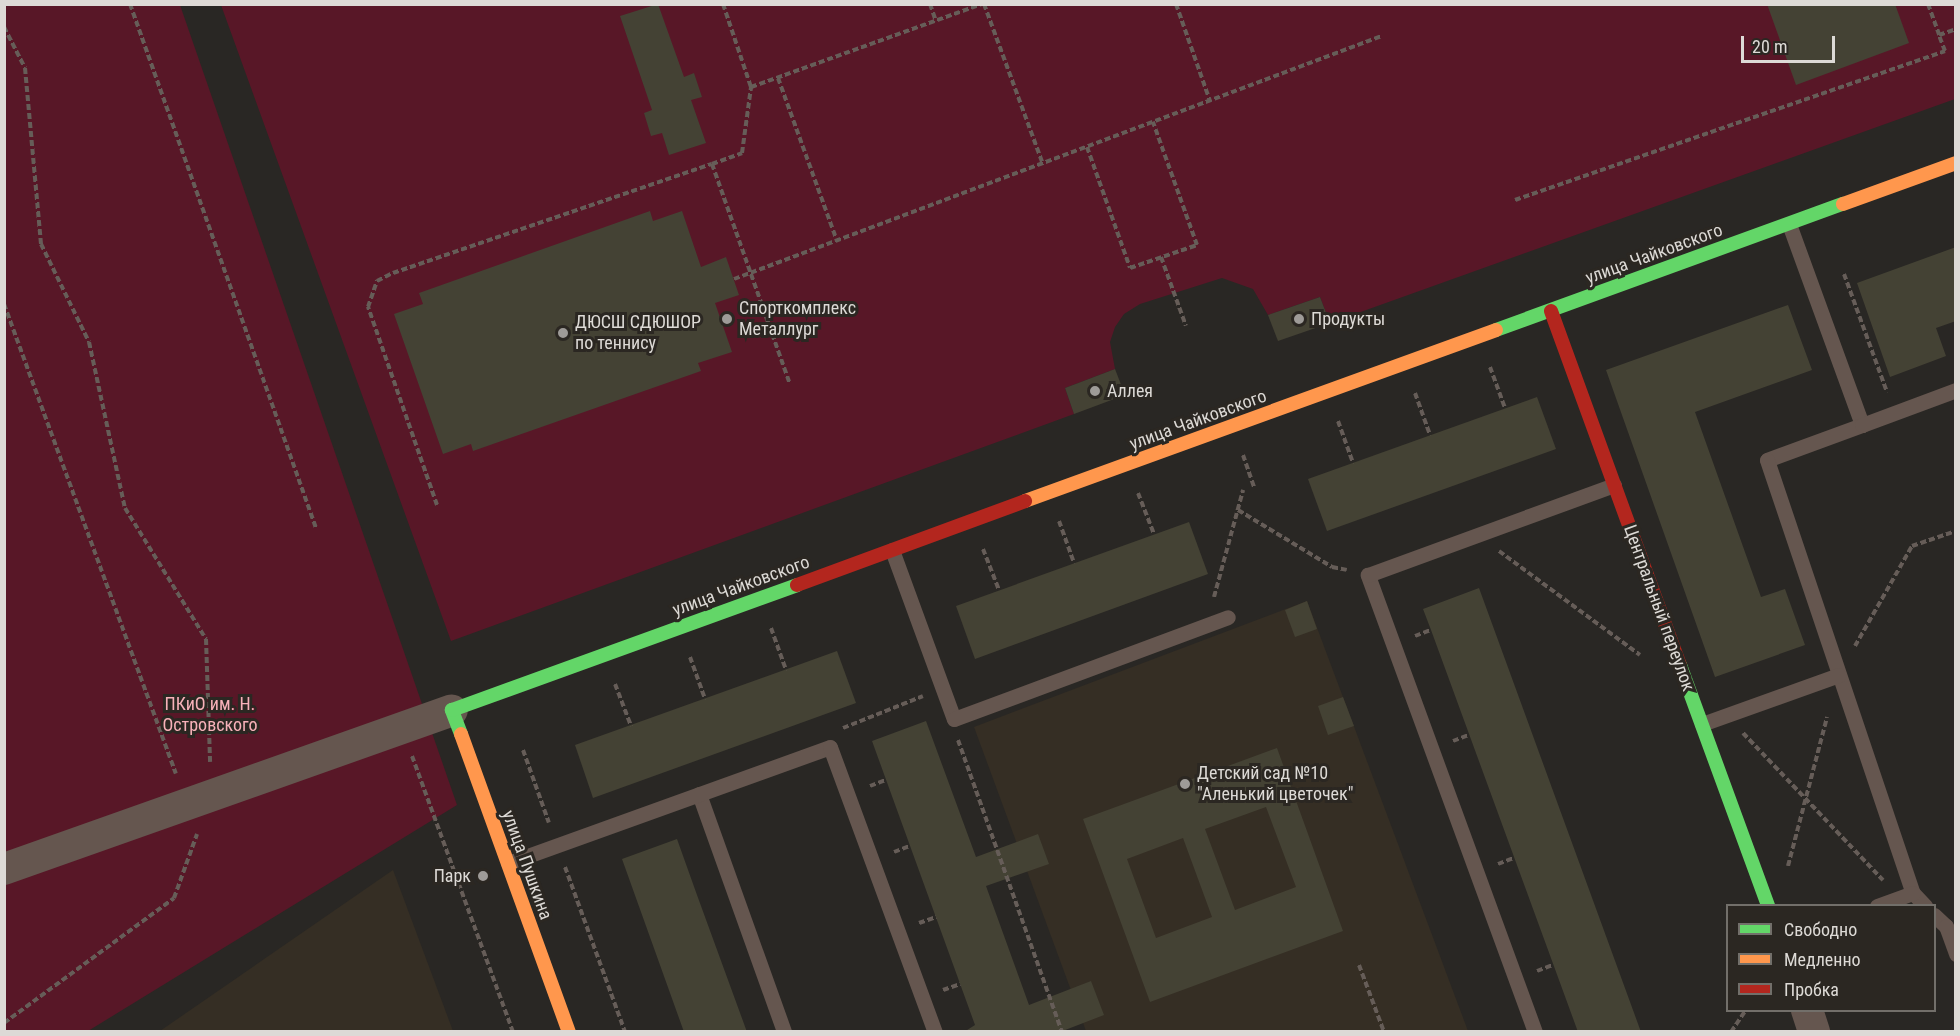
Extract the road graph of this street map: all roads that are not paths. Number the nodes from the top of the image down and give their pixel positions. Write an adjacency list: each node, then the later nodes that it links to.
1 (1956, 163): 2 (main road, улица Чайковского)
2 (1788, 224): 3 (main road, улица Чайковского); 5 (lane)
3 (1551, 311): 6 (main road, Центральный переулок); 7 (main road, улица Чайковского)
4 (1956, 390): 5 (lane)
5 (1862, 425): 9 (lane)
6 (1614, 484): 11 (main road, Центральный переулок); 25 (lane)
7 (892, 550): 8 (lane); 10 (main road, улица Чайковского)
8 (1228, 617)
9 (1839, 675): 11 (lane); 15 (lane)
10 (452, 710): 13 (main road, улица Пушкина); 14 (street)
11 (1702, 724): 16 (main road, Центральный переулок)
12 (699, 794): 13 (lane); 23 (lane); 24 (lane)
13 (508, 863): 22 (main road, улица Пушкина)
14 (4, 869)
15 (1906, 895): 17 (lane); 18 (lane)
16 (1767, 904)
17 (1882, 904)
18 (1922, 904)
19 (1936, 916): 20 (lane)
20 (1956, 954)
21 (1807, 1012): 26 (street)
22 (569, 1032)
23 (784, 1032)
24 (935, 1032)
25 (1535, 1032)
26 (1814, 1032)

